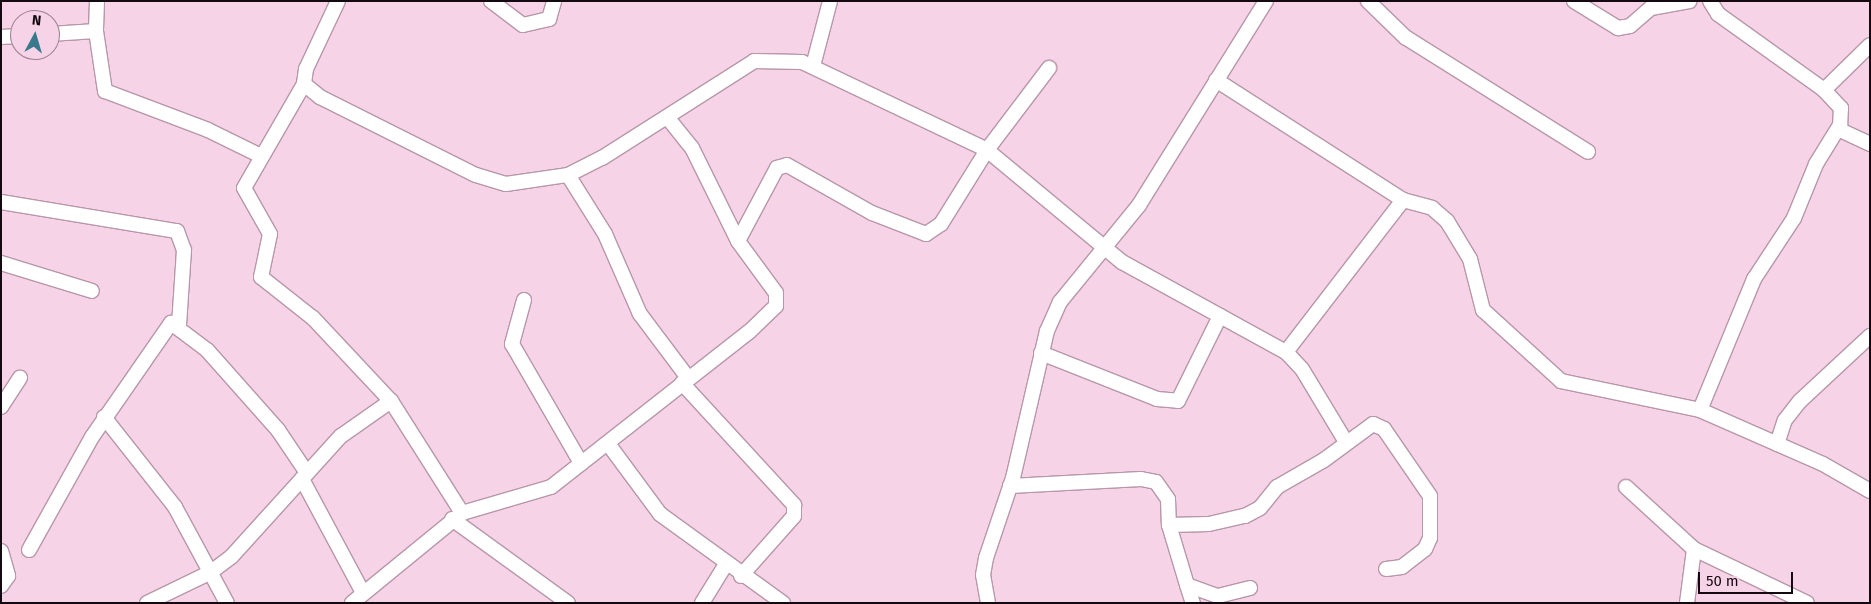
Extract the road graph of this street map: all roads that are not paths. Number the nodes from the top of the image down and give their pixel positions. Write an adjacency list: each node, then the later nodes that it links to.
1 (97, 1): 12 (street)
2 (338, 1): 18 (street)
3 (491, 1): 4 (street)
4 (554, 1)
5 (830, 1): 15 (street)
6 (1266, 1): 17 (street)
7 (1574, 1): 8 (street)
8 (1689, 1)
9 (1705, 1): 10 (street)
10 (1710, 1): 19 (street)
11 (1364, 3): 24 (street)
12 (96, 31): 13 (street); 25 (street)
13 (60, 33)
14 (1870, 45): 19 (street)
15 (813, 66): 20 (street); 23 (street)
16 (1050, 68): 23 (street)
17 (1216, 80): 27 (street); 30 (street)
18 (304, 84): 25 (street); 26 (street)
19 (1824, 90): 21 (street)
20 (668, 118): 26 (street); 29 (street)
21 (1840, 125): 22 (street); 43 (street)
22 (1870, 144)
23 (988, 150): 29 (street); 30 (street)
24 (1588, 152)
25 (260, 156): 41 (street)
26 (568, 175): 40 (street)
27 (1403, 200): 37 (street); 43 (street)
28 (1, 202): 35 (street)
29 (738, 241): 40 (street)
30 (1105, 246): 34 (street); 38 (street)
31 (1, 262): 32 (street)
32 (92, 291)
33 (524, 300): 48 (street)
34 (1220, 316): 37 (street); 38 (street)
35 (179, 325): 44 (street); 49 (street)
36 (1870, 336): 47 (street)
37 (1286, 352): 45 (street)
38 (1041, 353): 50 (street)
39 (20, 378): 42 (street)
40 (685, 380): 46 (street); 61 (street)
41 (391, 401): 49 (street); 53 (street)
42 (1, 407)
43 (1700, 410): 47 (street)
44 (104, 417): 56 (street); 60 (street)
45 (1346, 442): 54 (street); 59 (street)
46 (609, 444): 48 (street); 58 (street)
47 (1777, 444): 52 (street)
48 (581, 463): 53 (street)
49 (305, 476): 60 (street); 65 (street)
50 (1010, 486): 54 (street); 72 (street)
51 (1626, 487): 55 (street)
52 (1870, 492)
53 (457, 516): 65 (street); 69 (street)
54 (1169, 525): 62 (street)
55 (1694, 548): 74 (street); 75 (street)
56 (29, 550)
57 (1, 551): 63 (street)
58 (726, 564): 61 (street); 70 (street)
59 (1386, 569)
60 (211, 572): 66 (street); 67 (street)
61 (741, 576): 71 (street)
62 (1188, 585): 64 (street); 73 (street)
63 (1, 586)
64 (1250, 588)
65 (363, 593): 68 (street)
66 (147, 603)
67 (227, 603)
68 (352, 603)
69 (568, 603)
70 (702, 603)
71 (783, 603)
72 (988, 603)
73 (1193, 603)
74 (1687, 603)
75 (1808, 603)

